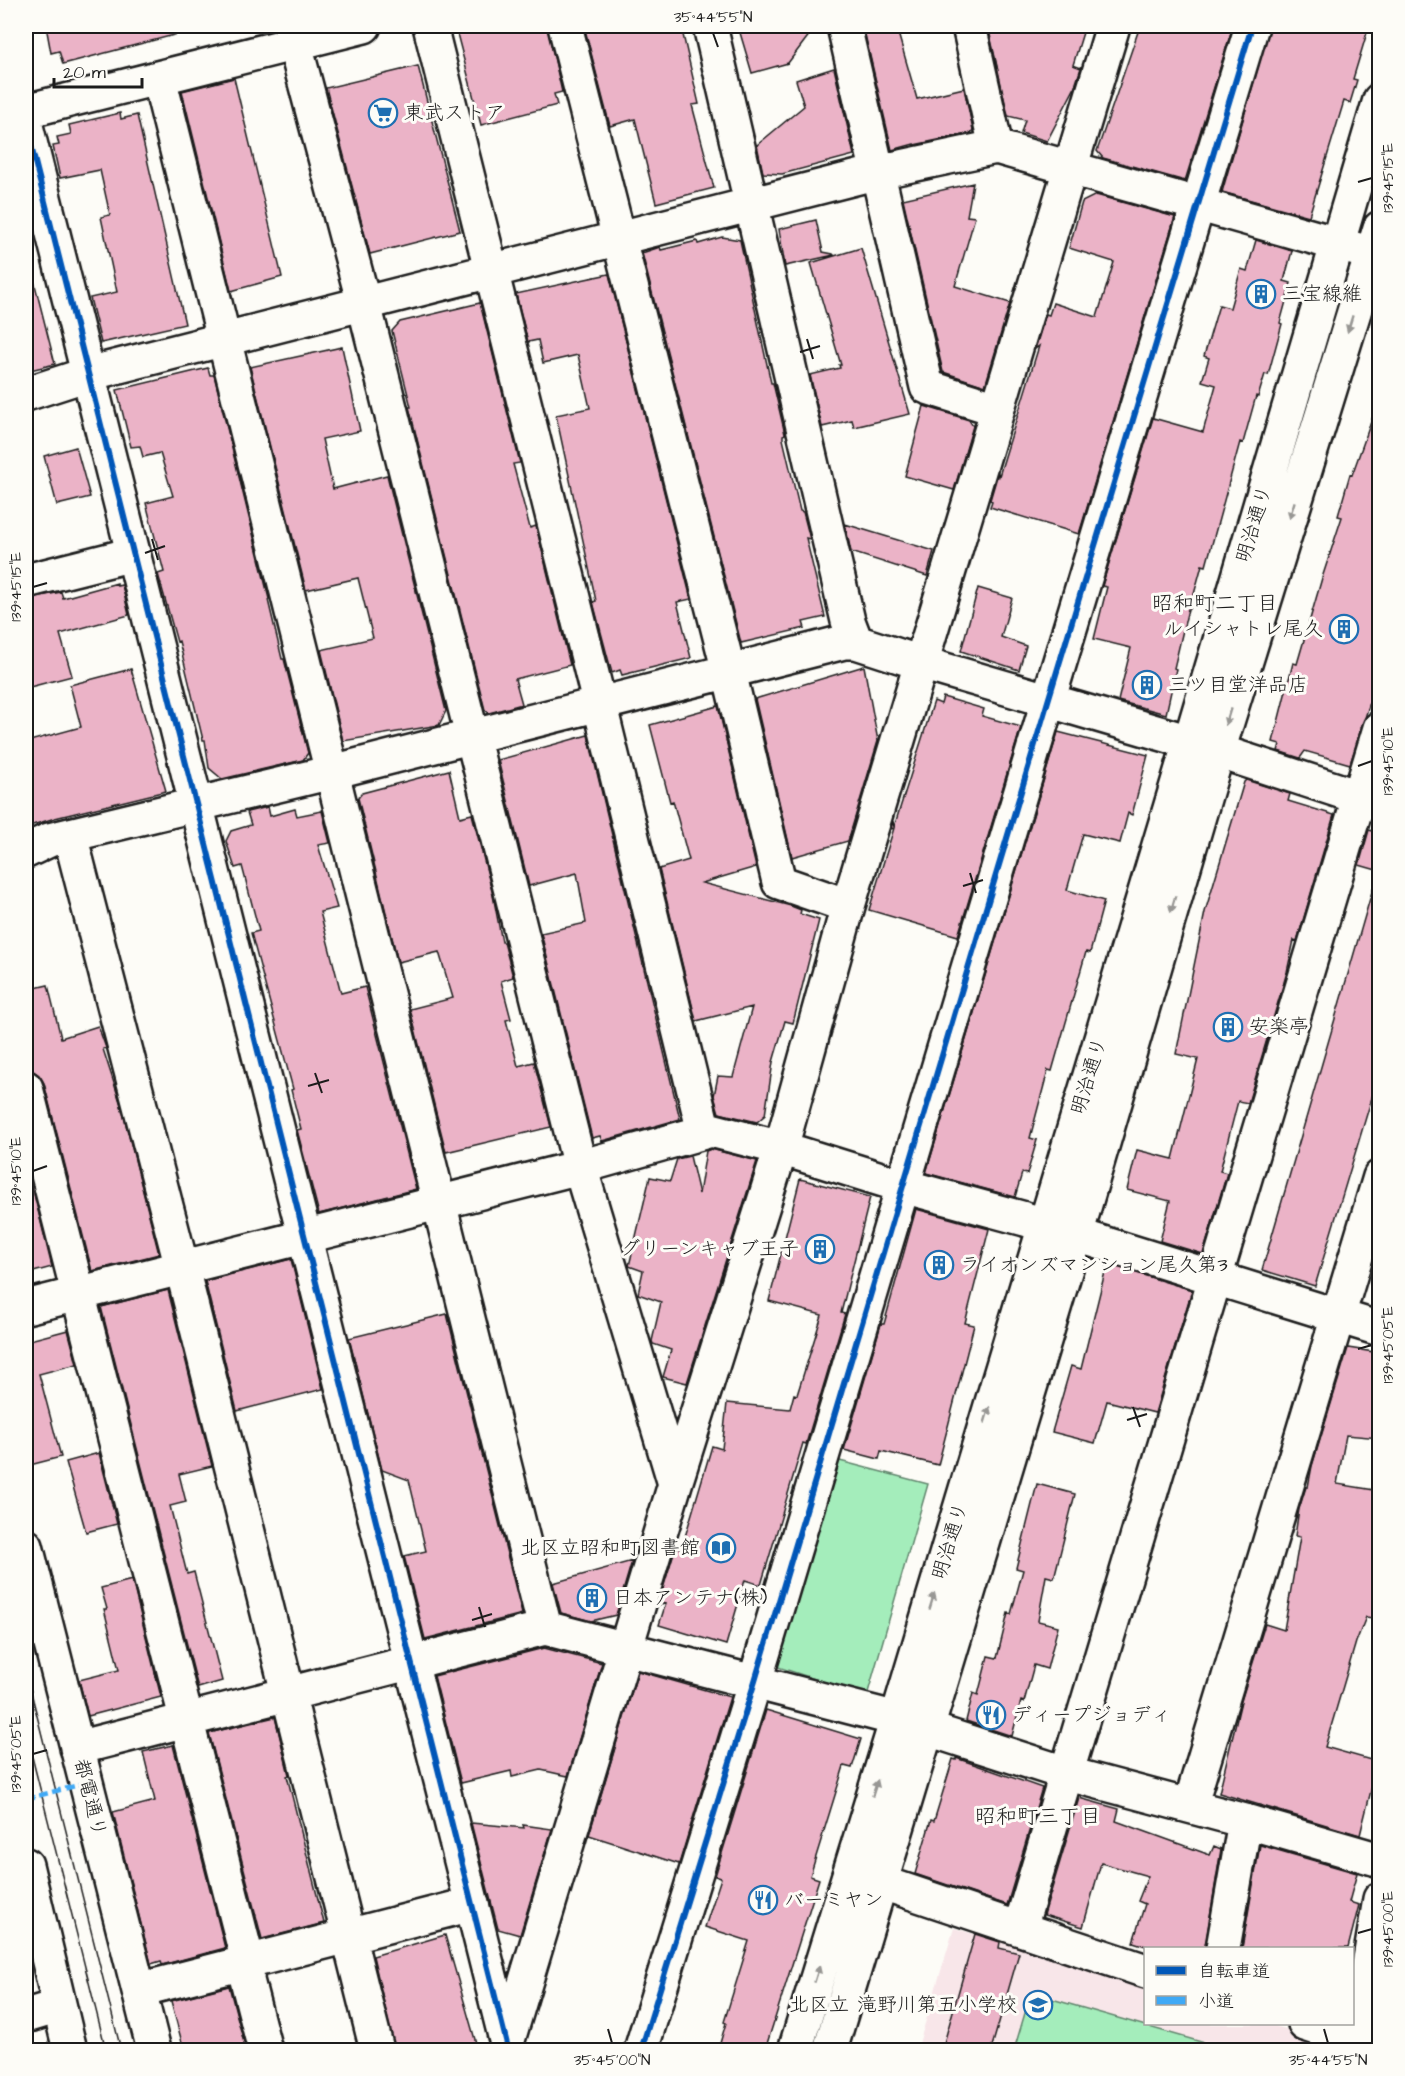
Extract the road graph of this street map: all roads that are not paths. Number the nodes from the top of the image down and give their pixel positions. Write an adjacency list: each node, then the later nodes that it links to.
1 (364, 26): 9 (street)
2 (430, 26): 22 (street)
3 (565, 26): 19 (street)
4 (710, 26): 18 (street)
5 (844, 26): 16 (street)
6 (969, 26): 14 (street)
7 (1113, 26): 15 (street)
8 (1252, 26): 17 (street)
9 (292, 34): 10 (street); 23 (street)
10 (159, 78): 12 (street); 24 (street)
11 (1380, 100): 20 (street, 明治通り)
12 (26, 111)
13 (26, 126): 25 (street)
14 (996, 147): 15 (street); 16 (street)
15 (1071, 170): 17 (street); 27 (street)
16 (878, 172): 18 (street); 27 (street)
17 (1199, 204): 20 (street); 33 (street)
18 (752, 205): 19 (street); 30 (street)
19 (619, 239): 22 (street); 32 (street)
20 (1338, 243): 21 (street); 37 (street, 明治通り)
21 (1377, 246): 37 (street, 明治通り, one-way to 37)
22 (490, 272): 23 (street); 34 (street)
23 (364, 303): 24 (street); 36 (street)
24 (224, 339): 25 (street); 38 (street)
25 (88, 374): 26 (street); 28 (street)
26 (26, 394)
27 (997, 409): 31 (street)
28 (133, 554): 29 (street); 40 (street)
29 (26, 581)
30 (856, 642): 31 (street); 32 (street)
31 (921, 663): 33 (street); 43 (street)
32 (729, 672): 34 (street); 43 (street)
33 (1048, 701): 37 (street); 49 (street)
34 (600, 705): 36 (street); 45 (street)
35 (1380, 728): 39 (street)
36 (472, 737): 38 (street); 47 (street)
37 (1204, 747): 39 (street); 51 (street, 明治通り); 52 (street, 明治通り, one-way to 52)
38 (332, 772): 40 (street); 50 (street)
39 (1369, 800): 55 (street)
40 (196, 805): 41 (street); 53 (street)
41 (70, 835): 42 (street); 54 (street)
42 (26, 851)
43 (848, 906): 46 (street)
44 (26, 1088): 56 (street)
45 (704, 1132): 46 (street); 47 (street)
46 (781, 1148): 49 (street); 60 (street)
47 (580, 1167): 50 (street); 60 (street)
48 (1380, 1177): 58 (street)
49 (903, 1186): 51 (street); 65 (street)
50 (439, 1202): 53 (street); 62 (street)
51 (1044, 1225): 52 (street); 68 (street, 明治通り, one-way to 51)
52 (1076, 1235): 55 (street); 68 (street, 明治通り)
53 (304, 1237): 54 (street); 64 (street)
54 (182, 1268): 56 (street); 66 (street)
55 (1213, 1279): 58 (street); 70 (street)
56 (79, 1294): 57 (street); 67 (street)
57 (26, 1307)
58 (1339, 1317): 59 (street); 71 (street)
59 (1380, 1329)
60 (675, 1484): 63 (street)
61 (26, 1546): 69 (street, 都電通り)
62 (545, 1628): 63 (street); 64 (street)
63 (627, 1650): 65 (street); 89 (street)
64 (412, 1663): 66 (street); 78 (street)
65 (755, 1682): 68 (street); 94 (street)
66 (290, 1695): 67 (street); 80 (street)
67 (186, 1720): 69 (street); 82 (street)
68 (912, 1724): 70 (street); 75 (street, 明治通り, one-way to 68); 76 (street, 明治通り)
69 (77, 1748): 84 (street, 都電通り)
70 (1065, 1773): 71 (street); 79 (street)
71 (1190, 1806): 72 (street)
72 (1245, 1821): 73 (street); 81 (street)
73 (1380, 1860)
74 (26, 1865): 85 (street)
75 (848, 1872): 76 (street); 95 (street, 明治通り, one-way to 75)
76 (881, 1883): 79 (street); 96 (street, 明治通り)
77 (1380, 1899): 88 (street)
78 (472, 1904): 80 (street); 89 (street)
79 (1020, 1928): 83 (street)
80 (349, 1936): 82 (street); 93 (street)
81 (1223, 1947)
82 (248, 1962): 84 (street); 92 (street)
83 (1144, 1970)
84 (139, 1990): 91 (street, 都電通り)
85 (59, 2006): 86 (street); 90 (street)
86 (26, 2016)
87 (1307, 2025): 88 (street)
88 (1356, 2046)
89 (506, 2047)
90 (70, 2050)
91 (154, 2050)
92 (265, 2050)
93 (377, 2050)
94 (641, 2050)
95 (795, 2050)
96 (830, 2050)

